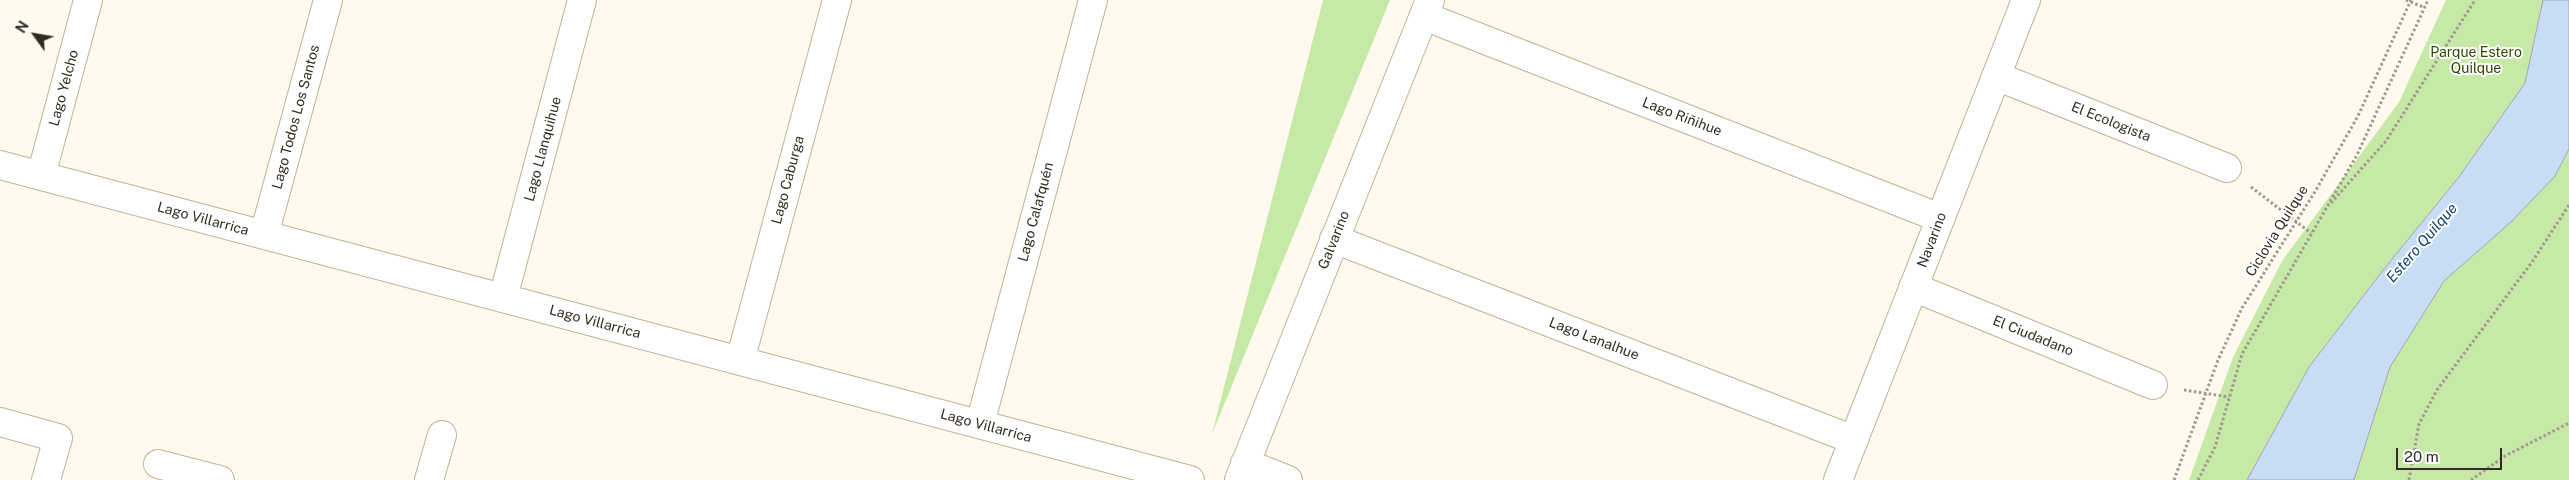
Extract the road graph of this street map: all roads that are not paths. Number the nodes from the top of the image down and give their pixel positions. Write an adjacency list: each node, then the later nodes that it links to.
1 (88, 0): 11 (street, Lago Yelcho)
2 (328, 0): 13 (street, Lago Todos Los Santos)
3 (582, 0): 16 (street, Lago Llanquihue)
4 (837, 0): 17 (street, Lago Caburga)
5 (1093, 0): 20 (street, Lago Calafquén)
6 (2026, 0): 8 (street, Navarino)
7 (1427, 8): 12 (street, Lago Riñihue); 14 (street, Galvarino)
8 (1996, 76): 10 (street, El Ecologista); 12 (street, Navarino)
9 (0, 165): 11 (street, Lago Villarrica)
10 (2227, 168)
11 (41, 176): 13 (street, Lago Villarrica)
12 (1940, 218): 15 (street, Navarino)
13 (264, 235): 16 (street, Lago Villarrica)
14 (1334, 239): 22 (street, Lago Lanalhue); 24 (street, Galvarino)
15 (1913, 287): 18 (street, El Ciudadano); 22 (street, Navarino)
16 (503, 298): 17 (street, Lago Villarrica)
17 (740, 361): 20 (street, Lago Villarrica)
18 (2153, 385)
19 (0, 422): 25 (street)
20 (980, 424): 28 (street, Lago Villarrica)
21 (442, 435): 27 (street)
22 (1854, 440): 30 (street, Navarino)
23 (158, 464): 26 (street)
24 (1242, 472): 29 (street)
25 (46, 480)
26 (220, 480)
27 (429, 480)
28 (1190, 480)
29 (1288, 480)
30 (1838, 480)

